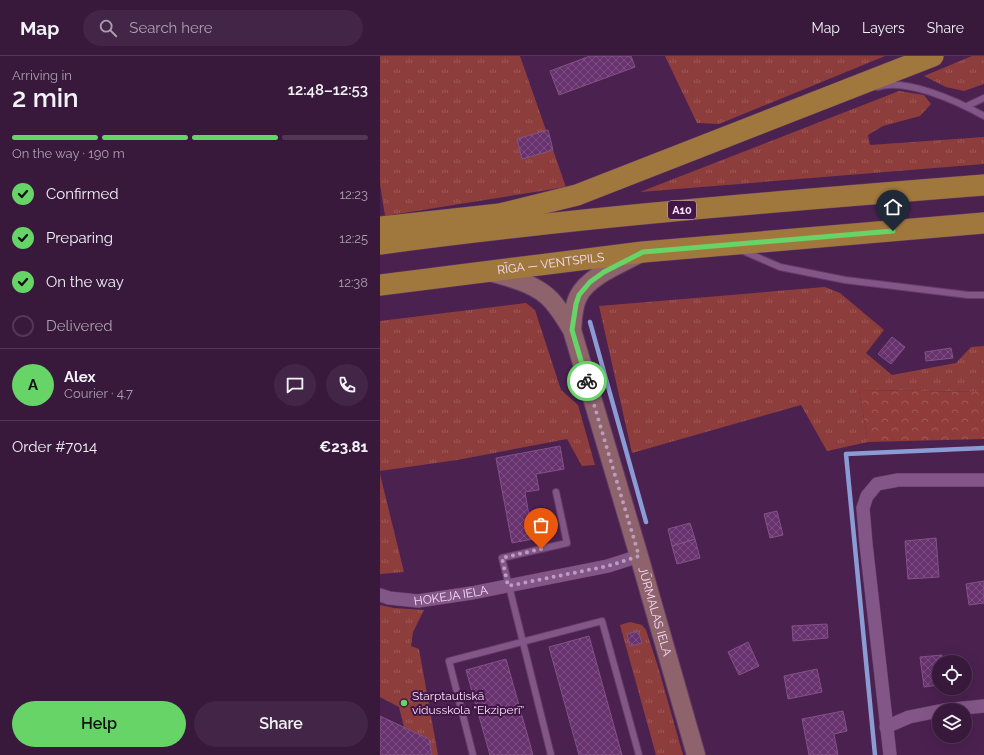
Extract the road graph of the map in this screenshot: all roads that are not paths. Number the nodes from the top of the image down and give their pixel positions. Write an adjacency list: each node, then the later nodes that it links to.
1 (933, 56): 6 (highway)
2 (875, 88): 4 (lane)
3 (984, 98): 4 (lane)
4 (967, 106): 7 (lane)
5 (821, 108): 6 (lane)
6 (796, 110): 10 (highway)
7 (984, 116)
8 (984, 185): 11 (highway, A10)
9 (984, 223): 12 (highway, RĪGA — VENTSPILS)
10 (380, 227)
11 (380, 244)
12 (728, 245): 13 (highway, RĪGA — VENTSPILS); 16 (lane)
13 (643, 252): 14 (highway, RĪGA — VENTSPILS); 17 (main road)
14 (489, 272): 15 (highway, RĪGA — VENTSPILS); 17 (main road)
15 (380, 285)
16 (984, 295)
17 (572, 330): 20 (main road, JŪRMALAS IELA)
18 (984, 480): 27 (street)
19 (556, 492): 21 (lane)
20 (639, 556): 21 (street, HOKEJA IELA); 31 (main road, JŪRMALAS IELA)
21 (508, 586): 22 (street, HOKEJA IELA); 23 (lane)
22 (380, 595)
23 (522, 641): 28 (lane); 29 (lane); 30 (lane)
24 (984, 706): 25 (street)
25 (972, 707)
26 (932, 712): 27 (street)
27 (886, 727): 32 (street)
28 (474, 755)
29 (551, 755)
30 (639, 755)
31 (696, 755)
32 (890, 755)

